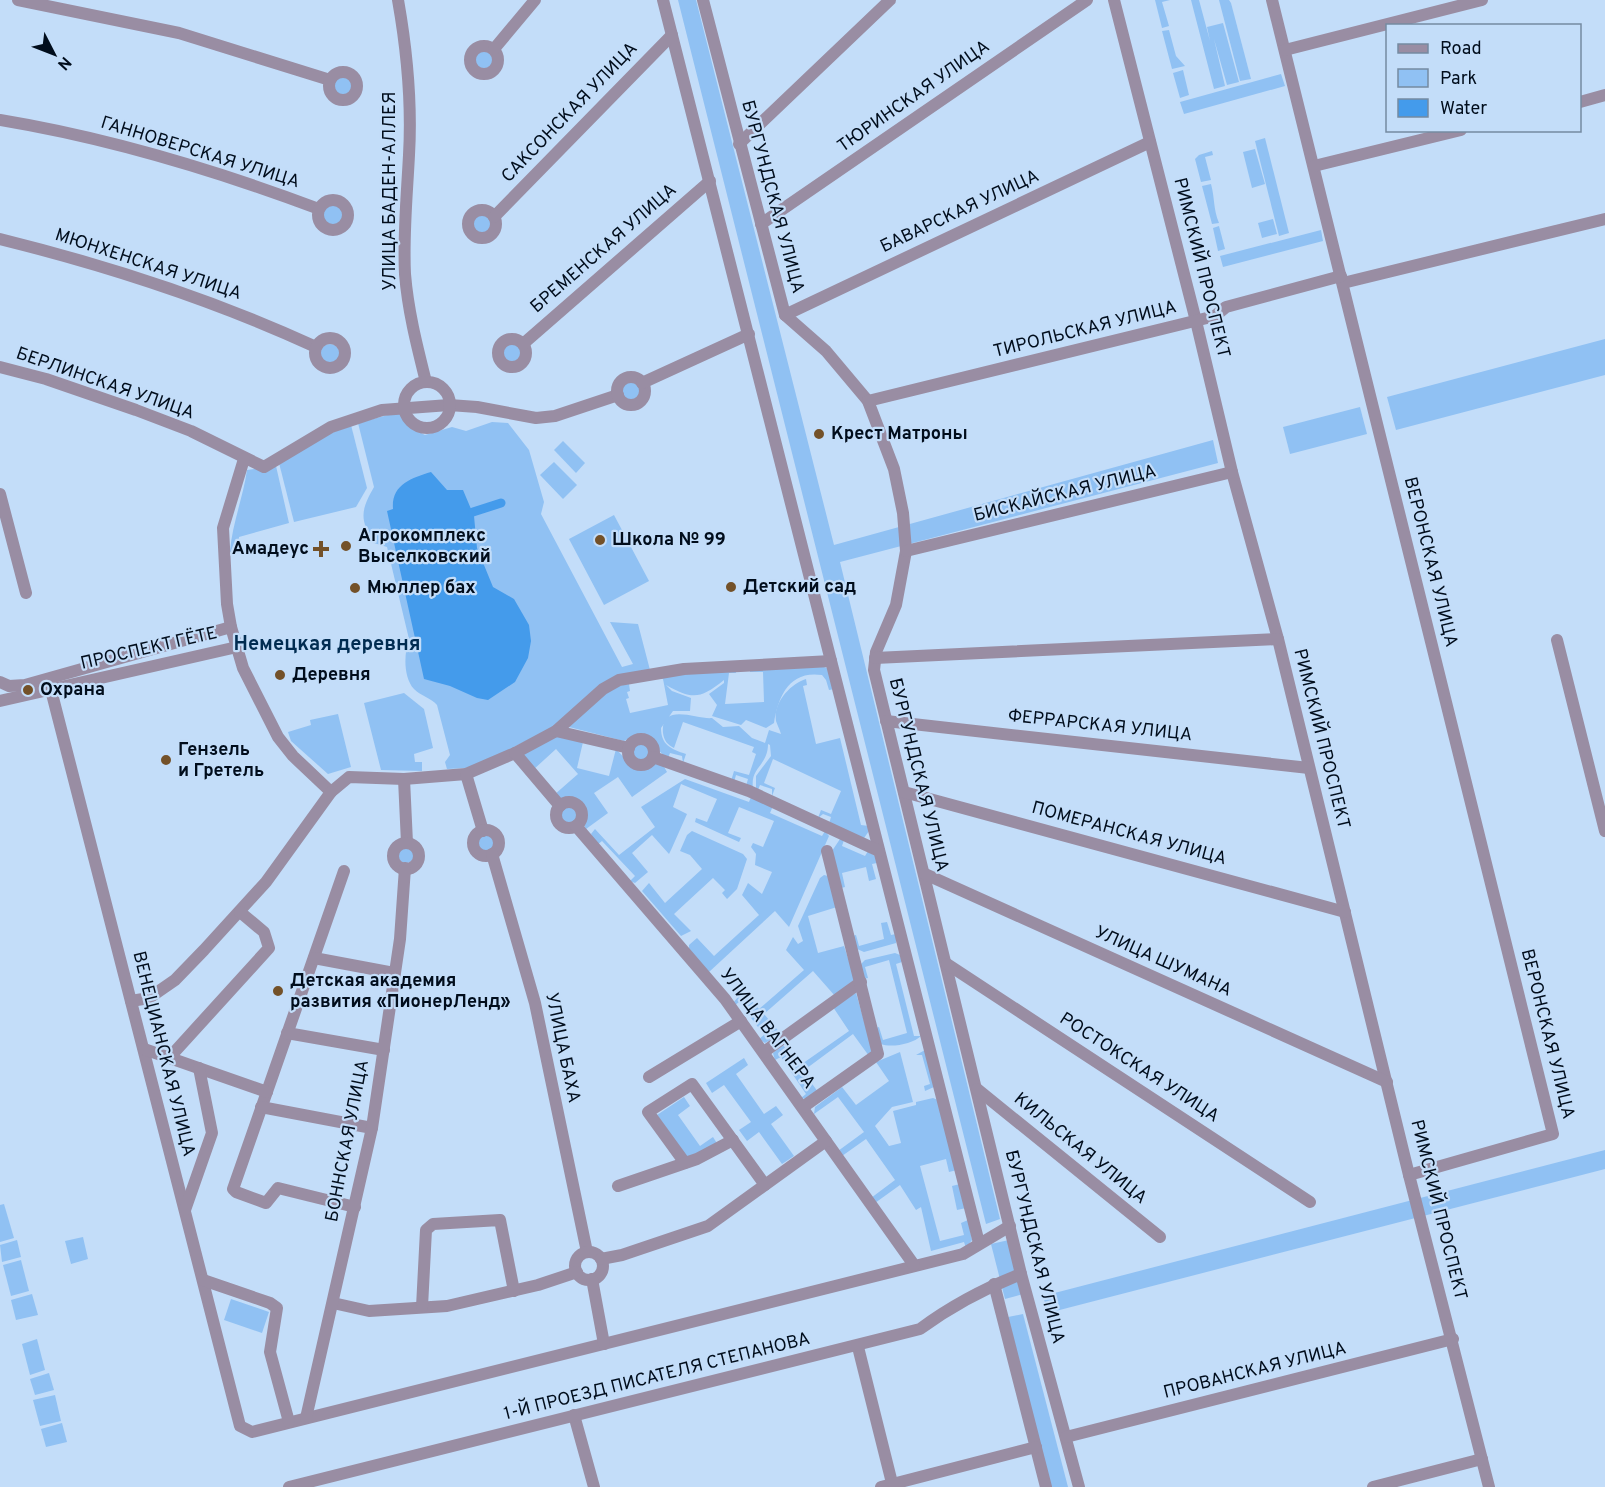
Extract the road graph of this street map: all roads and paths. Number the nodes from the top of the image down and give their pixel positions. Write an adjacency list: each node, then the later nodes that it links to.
1 (18, 0): 16 (street)
2 (398, 0): 37 (street, УЛИЦА БАДЕН-АЛЛЕЯ)
3 (535, 0): 14 (street)
4 (663, 0): 13 (street)
5 (703, 0): 22 (street, БУРГУНДСКАЯ УЛИЦА)
6 (890, 0): 22 (street)
7 (1087, 0): 28 (street, ТЮРИНСКАЯ УЛИЦА)
8 (1114, 0): 21 (street, РИМСКИЙ ПРОСПЕКТ)
9 (1272, 0): 15 (street, ВЕРОНСКАЯ УЛИЦА)
10 (1482, 0): 12 (street)
11 (1386, 24): 15 (street)
12 (1387, 24)
13 (672, 35): 24 (street); 26 (street, САКСОНСКАЯ УЛИЦА)
14 (494, 49)
15 (1285, 50): 23 (street, ВЕРОНСКАЯ УЛИЦА)
16 (330, 80)
17 (1605, 95): 18 (street)
18 (1581, 102)
19 (0, 120): 25 (street, ГАННОВЕРСКАЯ УЛИЦА)
20 (1453, 132): 23 (street)
21 (1150, 142): 31 (street, БАВАРСКАЯ УЛИЦА); 32 (street, РИМСКИЙ ПРОСПЕКТ)
22 (739, 144): 28 (street, БУРГУНДСКАЯ УЛИЦА)
23 (1314, 166): 30 (street, ВЕРОНСКАЯ УЛИЦА)
24 (710, 181): 33 (street); 34 (street, БРЕМЕНСКАЯ УЛИЦА)
25 (319, 209)
26 (494, 217)
27 (1605, 219): 30 (street, ТИРОЛЬСКАЯ УЛИЦА)
28 (761, 224): 31 (street, БУРГУНДСКАЯ УЛИЦА)
29 (0, 239): 35 (street, МЮНХЕНСКАЯ УЛИЦА)
30 (1342, 280): 32 (street, ТИРОЛЬСКАЯ УЛИЦА); 98 (street, ВЕРОНСКАЯ УЛИЦА)
31 (785, 315): 40 (street, БУРГУНДСКАЯ УЛИЦА)
32 (1196, 321): 40 (street, ТИРОЛЬСКАЯ УЛИЦА); 44 (street, РИМСКИЙ ПРОСПЕКТ)
33 (749, 334): 38 (street); 53 (street)
34 (523, 344)
35 (316, 347)
36 (0, 367): 43 (street, БЕРЛИНСКАЯ УЛИЦА)
37 (426, 382): 41 (street); 42 (street)
38 (642, 383): 39 (street); 39 (street)
39 (618, 396): 41 (street)
40 (868, 401): 46 (street, БУРГУНДСКАЯ УЛИЦА)
41 (449, 405): 42 (street); 42 (street)
42 (406, 408): 43 (street, БЕРЛИНСКАЯ УЛИЦА)
43 (244, 459): 48 (street)
44 (1232, 472): 46 (street, БИСКАЙСКАЯ УЛИЦА); 49 (street, РИМСКИЙ ПРОСПЕКТ)
45 (0, 494): 47 (street)
46 (906, 551): 52 (street, БУРГУНДСКАЯ УЛИЦА)
47 (26, 593)
48 (231, 627): 51 (street); 54 (street, ПРОСПЕКТ ГЁТЕ)
49 (1278, 639): 52 (street); 62 (street, РИМСКИЙ ПРОСПЕКТ)
50 (1557, 640): 68 (street)
51 (237, 647): 55 (street, ПРОСПЕКТ ГЁТЕ); 65 (street)
52 (874, 658): 57 (street, БУРГУНДСКАЯ УЛИЦА)
53 (831, 661): 58 (street); 70 (street)
54 (0, 682)
55 (51, 690): 56 (street, ПРОСПЕКТ ГЁТЕ); 80 (street, ВЕНЕЦИАНСКАЯ УЛИЦА)
56 (0, 701)
57 (886, 721): 62 (street, ФЕРРАРСКАЯ УЛИЦА); 66 (street, БУРГУНДСКАЯ УЛИЦА)
58 (556, 731): 59 (street); 60 (street)
59 (629, 748): 61 (street); 61 (street)
60 (515, 753): 63 (street); 81 (street, УЛИЦА ВАГНЕРА)
61 (653, 757): 70 (street)
62 (1309, 768): 75 (street, РИМСКИЙ ПРОСПЕКТ)
63 (466, 774): 64 (street); 67 (street)
64 (404, 779): 65 (street); 78 (street, БОННСКАЯ УЛИЦА)
65 (331, 792): 74 (street)
66 (904, 792): 73 (street, БУРГУНДСКАЯ УЛИЦА); 75 (street, ПОМЕРАНСКАЯ УЛИЦА)
67 (483, 831): 71 (street); 71 (street)
68 (1605, 831)
69 (827, 851): 79 (street)
70 (879, 851): 106 (street)
71 (492, 854): 107 (street, УЛИЦА БАХА)
72 (344, 871): 76 (street)
73 (925, 874): 77 (street, БУРГУНДСКАЯ УЛИЦА); 89 (street, УЛИЦА ШУМАНА)
74 (240, 912): 80 (street); 86 (street)
75 (1345, 912): 89 (street, РИМСКИЙ ПРОСПЕКТ)
76 (314, 958): 78 (street); 82 (street)
77 (947, 964): 90 (street, БУРГУНДСКАЯ УЛИЦА); 101 (street, РОСТОКСКАЯ УЛИЦА)
78 (394, 974): 84 (street, БОННСКАЯ УЛИЦА)
79 (861, 982): 85 (street); 93 (street)
80 (131, 1001): 83 (street, ВЕНЕЦИАНСКАЯ УЛИЦА)
81 (741, 1021): 85 (street, УЛИЦА ВАГНЕРА); 88 (street)
82 (287, 1033): 84 (street); 91 (street)
83 (144, 1049): 86 (street); 103 (street, ВЕНЕЦИАНСКАЯ УЛИЦА)
84 (384, 1050): 94 (street, БОННСКАЯ УЛИЦА)
85 (764, 1052): 93 (street, УЛИЦА ВАГНЕРА)
86 (169, 1058): 87 (street)
87 (200, 1068): 91 (street); 103 (street)
88 (649, 1077)
89 (1387, 1082): 98 (street, РИМСКИЙ ПРОСПЕКТ)
90 (977, 1089): 104 (street, БУРГУНДСКАЯ УЛИЦА); 105 (street, КИЛЬСКАЯ УЛИЦА)
91 (267, 1092): 92 (street)
92 (261, 1107): 94 (street); 102 (street)
93 (803, 1107): 96 (street, УЛИЦА ВАГНЕРА)
94 (372, 1128): 102 (street, БОННСКАЯ УЛИЦА)
95 (733, 1140): 97 (street); 97 (street); 99 (street)
96 (826, 1141): 99 (street); 109 (street, УЛИЦА ВАГНЕРА)
97 (686, 1163): 100 (street)
98 (1409, 1175): 118 (street, РИМСКИЙ ПРОСПЕКТ)
99 (765, 1185): 108 (street)
100 (618, 1186)
101 (1310, 1202)
102 (355, 1207): 116 (street, БОННСКАЯ УЛИЦА)
103 (185, 1210): 113 (street, ВЕНЕЦИАНСКАЯ УЛИЦА)
104 (1010, 1226): 106 (street); 111 (street, БУРГУНДСКАЯ УЛИЦА)
105 (1160, 1237)
106 (979, 1243): 109 (street)
107 (587, 1252): 108 (street); 110 (street)
108 (601, 1259): 112 (street)
109 (914, 1265): 119 (street)
110 (577, 1272): 112 (street); 115 (street)
111 (1021, 1274): 114 (street, 1-Й ПРОЕЗД ПИСАТЕЛЯ СТЕПАНОВА); 124 (street, БУРГУНДСКАЯ УЛИЦА)
112 (592, 1279): 119 (street)
113 (203, 1280): 123 (street); 123 (street, ВЕНЕЦИАНСКАЯ УЛИЦА)
114 (994, 1284): 120 (street, 1-Й ПРОЕЗД ПИСАТЕЛЯ СТЕПАНОВА); 125 (street)
115 (514, 1291): 117 (street); 117 (street)
116 (333, 1303): 117 (street); 122 (street, БОННСКАЯ УЛИЦА)
117 (422, 1308)
118 (1453, 1339): 124 (street, ПРОВАНСКАЯ УЛИЦА); 126 (street, РИМСКИЙ ПРОСПЕКТ)
119 (604, 1344): 122 (street)
120 (858, 1347): 121 (street, 1-Й ПРОЕЗД ПИСАТЕЛЯ СТЕПАНОВА); 127 (street)
121 (574, 1415): 128 (street, 1-Й ПРОЕЗД ПИСАТЕЛЯ СТЕПАНОВА); 129 (street)
122 (306, 1418): 123 (street)
123 (289, 1422)
124 (1066, 1437): 131 (street, БУРГУНДСКАЯ УЛИЦА)
125 (1036, 1447): 127 (street); 130 (street)
126 (1482, 1460): 132 (street); 133 (street, РИМСКИЙ ПРОСПЕКТ)
127 (888, 1486)
128 (290, 1487)
129 (594, 1487)
130 (1046, 1487)
131 (1079, 1487)
132 (1373, 1487)
133 (1490, 1487)

